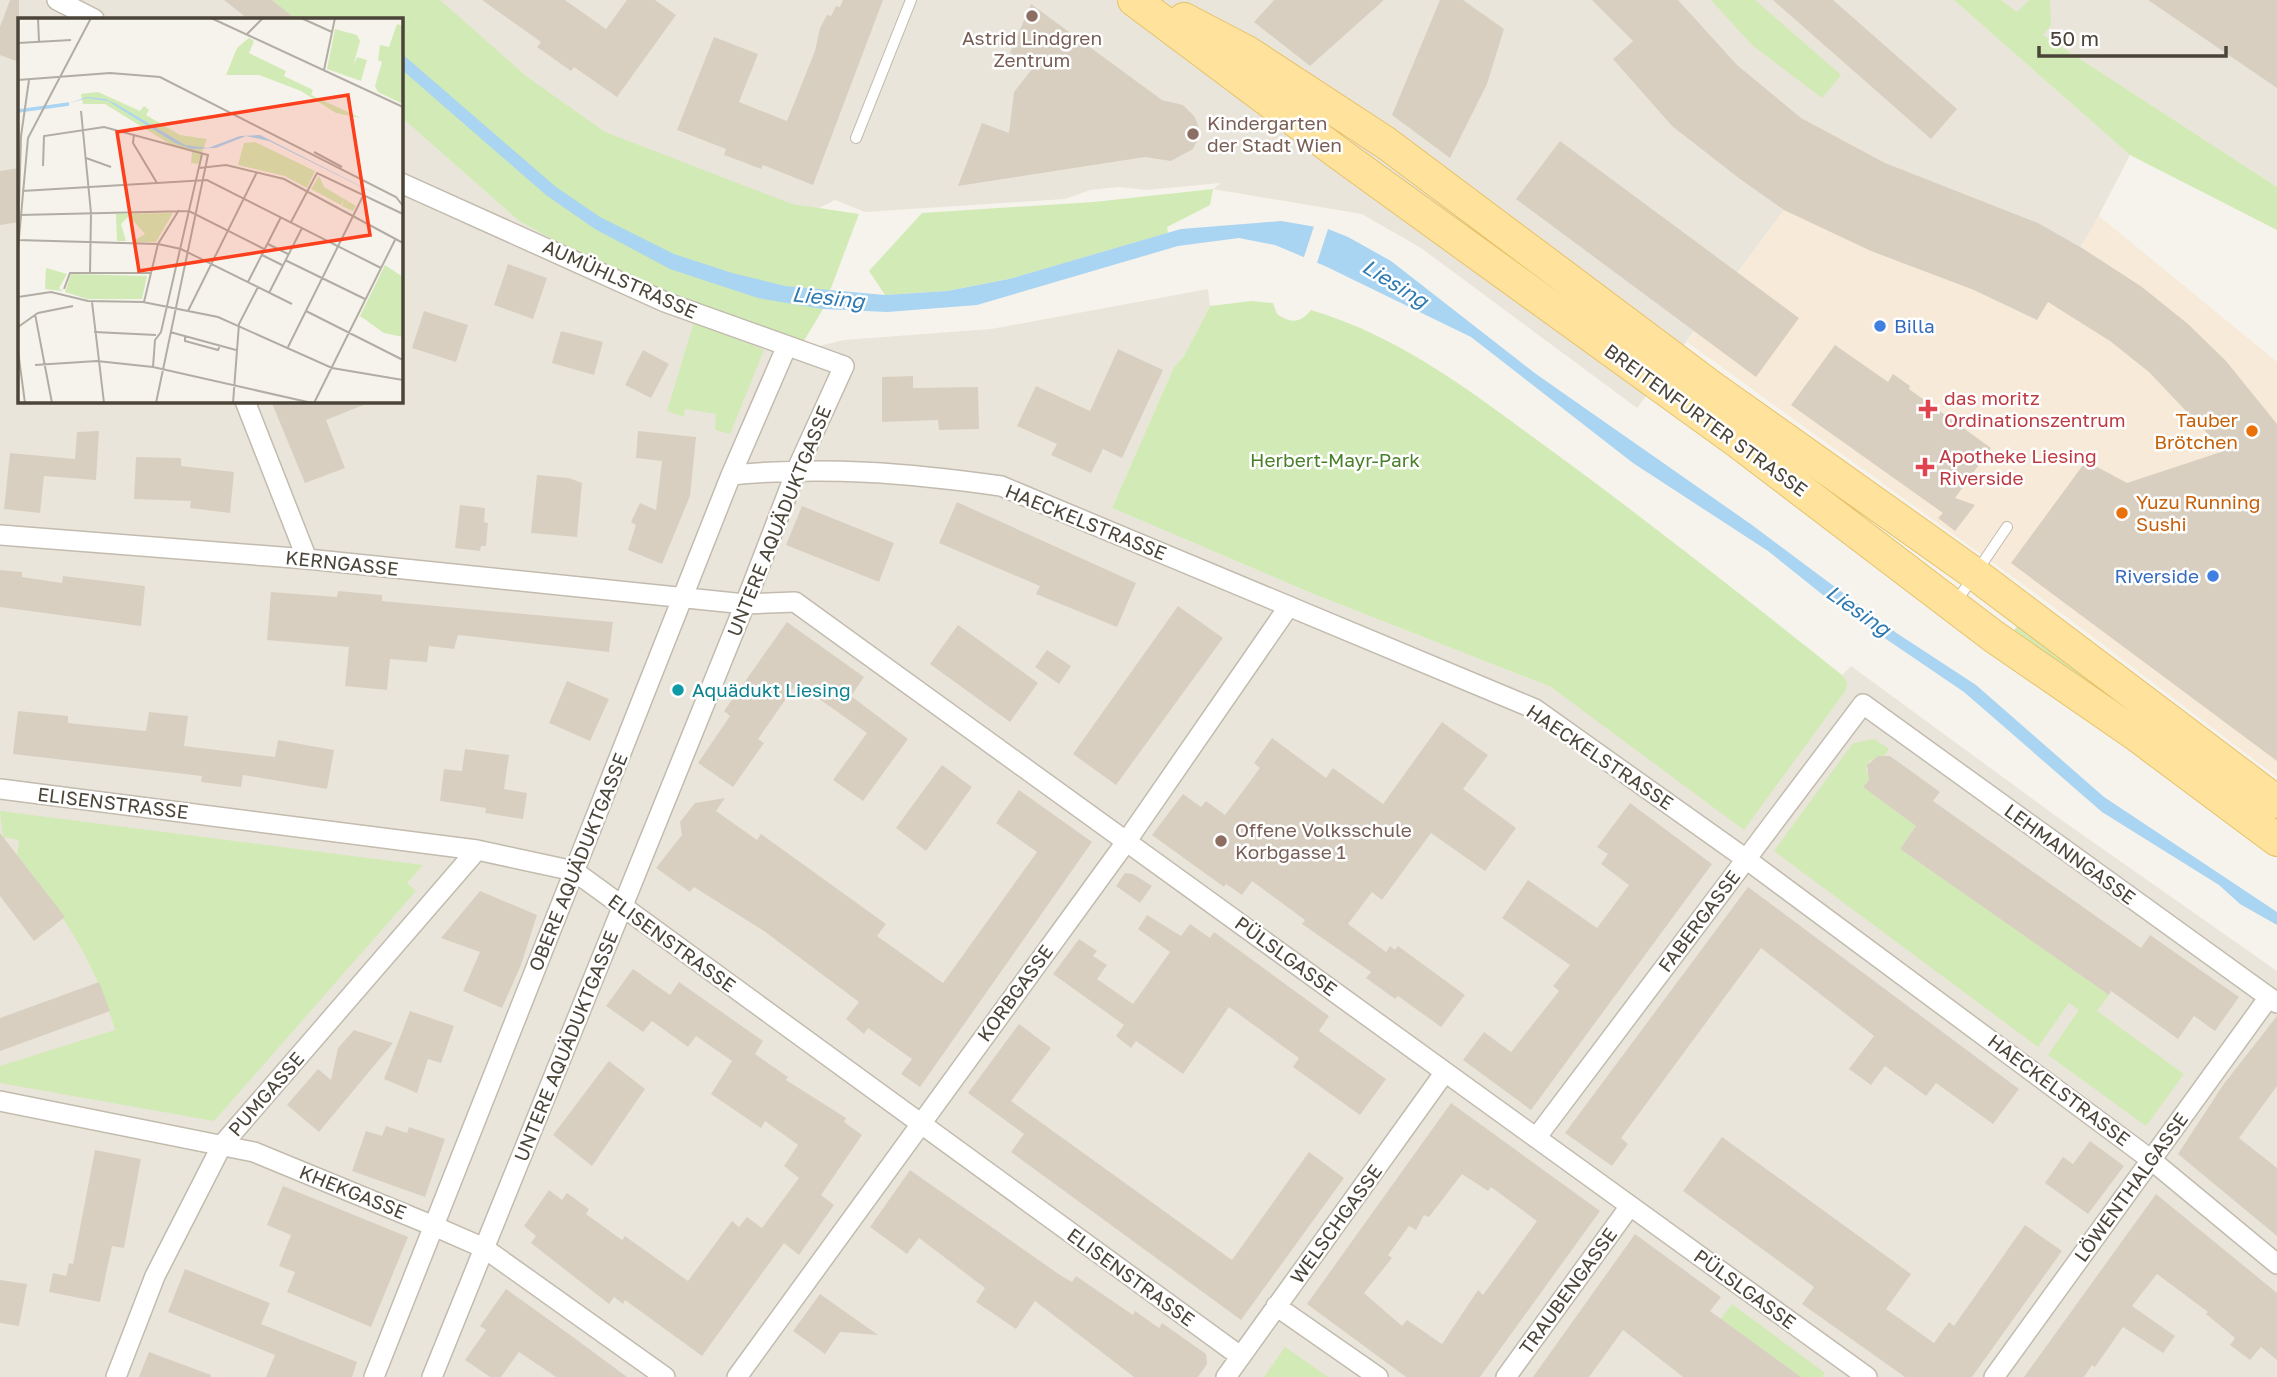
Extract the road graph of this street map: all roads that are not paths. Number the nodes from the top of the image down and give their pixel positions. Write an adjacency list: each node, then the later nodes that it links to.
1 (57, 0): 5 (street)
2 (911, 0): 6 (lane)
3 (1134, 0): 9 (main road, BREITENFURTER STRASSE)
4 (1146, 0): 8 (main road, BREITENFURTER STRASSE)
5 (92, 18)
6 (856, 138)
7 (402, 183): 10 (street, AUMÜHLSTRASSE)
8 (1473, 209): 9 (main road); 18 (main road, BREITENFURTER STRASSE)
9 (1456, 236): 22 (main road, BREITENFURTER STRASSE)
10 (786, 348): 11 (street, AUMÜHLSTRASSE); 14 (street, OBERE AQUÄDUKTGASSE)
11 (844, 366): 13 (street, UNTERE AQUÄDUKTGASSE)
12 (244, 402): 17 (street)
13 (797, 469): 14 (street, HAECKELSTRASSE); 20 (street, UNTERE AQUÄDUKTGASSE); 21 (street, HAECKELSTRASSE)
14 (731, 475): 19 (street, OBERE AQUÄDUKTGASSE)
15 (2007, 527): 18 (lane)
16 (0, 535): 17 (street, KERNGASSE)
17 (307, 559): 19 (street, KERNGASSE)
18 (1975, 574): 22 (lane); 25 (main road, BREITENFURTER STRASSE)
19 (684, 597): 20 (street, PÜLSLGASSE); 30 (street, OBERE AQUÄDUKTGASSE)
20 (745, 604): 27 (street, PÜLSLGASSE); 31 (street, UNTERE AQUÄDUKTGASSE)
21 (1289, 606): 27 (street, KORBGASSE); 29 (street, HAECKELSTRASSE)
22 (1954, 606): 26 (main road, BREITENFURTER STRASSE)
23 (1863, 704): 29 (street, FABERGASSE); 32 (street, LEHMANNGASSE)
24 (0, 789): 28 (street, ELISENSTRASSE)
25 (2277, 802)
26 (2277, 839)
27 (1126, 842): 33 (street, PÜLSLGASSE); 35 (street, KORBGASSE)
28 (477, 850): 30 (street, ELISENSTRASSE); 37 (street, PUMGASSE)
29 (1746, 859): 36 (street, FABERGASSE); 38 (street, HAECKELSTRASSE)
30 (574, 871): 31 (street, ELISENSTRASSE); 40 (street, OBERE AQUÄDUKTGASSE)
31 (621, 907): 35 (street, ELISENSTRASSE); 41 (street, UNTERE AQUÄDUKTGASSE)
32 (2273, 1000): 38 (street, LÖWENTHALGASSE)
33 (1445, 1072): 36 (street, PÜLSLGASSE); 43 (street, WELSCHGASSE)
34 (0, 1101): 37 (street, KHEKGASSE)
35 (920, 1123): 44 (street, ELISENSTRASSE); 49 (street, KORBGASSE)
36 (1536, 1138): 39 (street, PÜLSLGASSE)
37 (222, 1144): 40 (street, KHEKGASSE); 45 (street, PUMGASSE)
38 (2150, 1158): 42 (street, HAECKELSTRASSE); 54 (street, LÖWENTHALGASSE)
39 (1630, 1206): 52 (street, TRAUBENGASSE); 53 (street, PÜLSLGASSE)
40 (436, 1227): 41 (street, KHEKGASSE); 46 (street, OBERE AQUÄDUKTGASSE)
41 (484, 1248): 47 (street, UNTERE AQUÄDUKTGASSE); 48 (street, KHEKGASSE)
42 (2277, 1264)
43 (1276, 1307): 44 (street, WELSCHGASSE); 51 (street)
44 (1240, 1356): 50 (street, WELSCHGASSE)
45 (116, 1377)
46 (374, 1377)
47 (432, 1377)
48 (666, 1377)
49 (737, 1377)
50 (1226, 1377)
51 (1378, 1377)
52 (1506, 1377)
53 (1867, 1377)
54 (1994, 1377)

